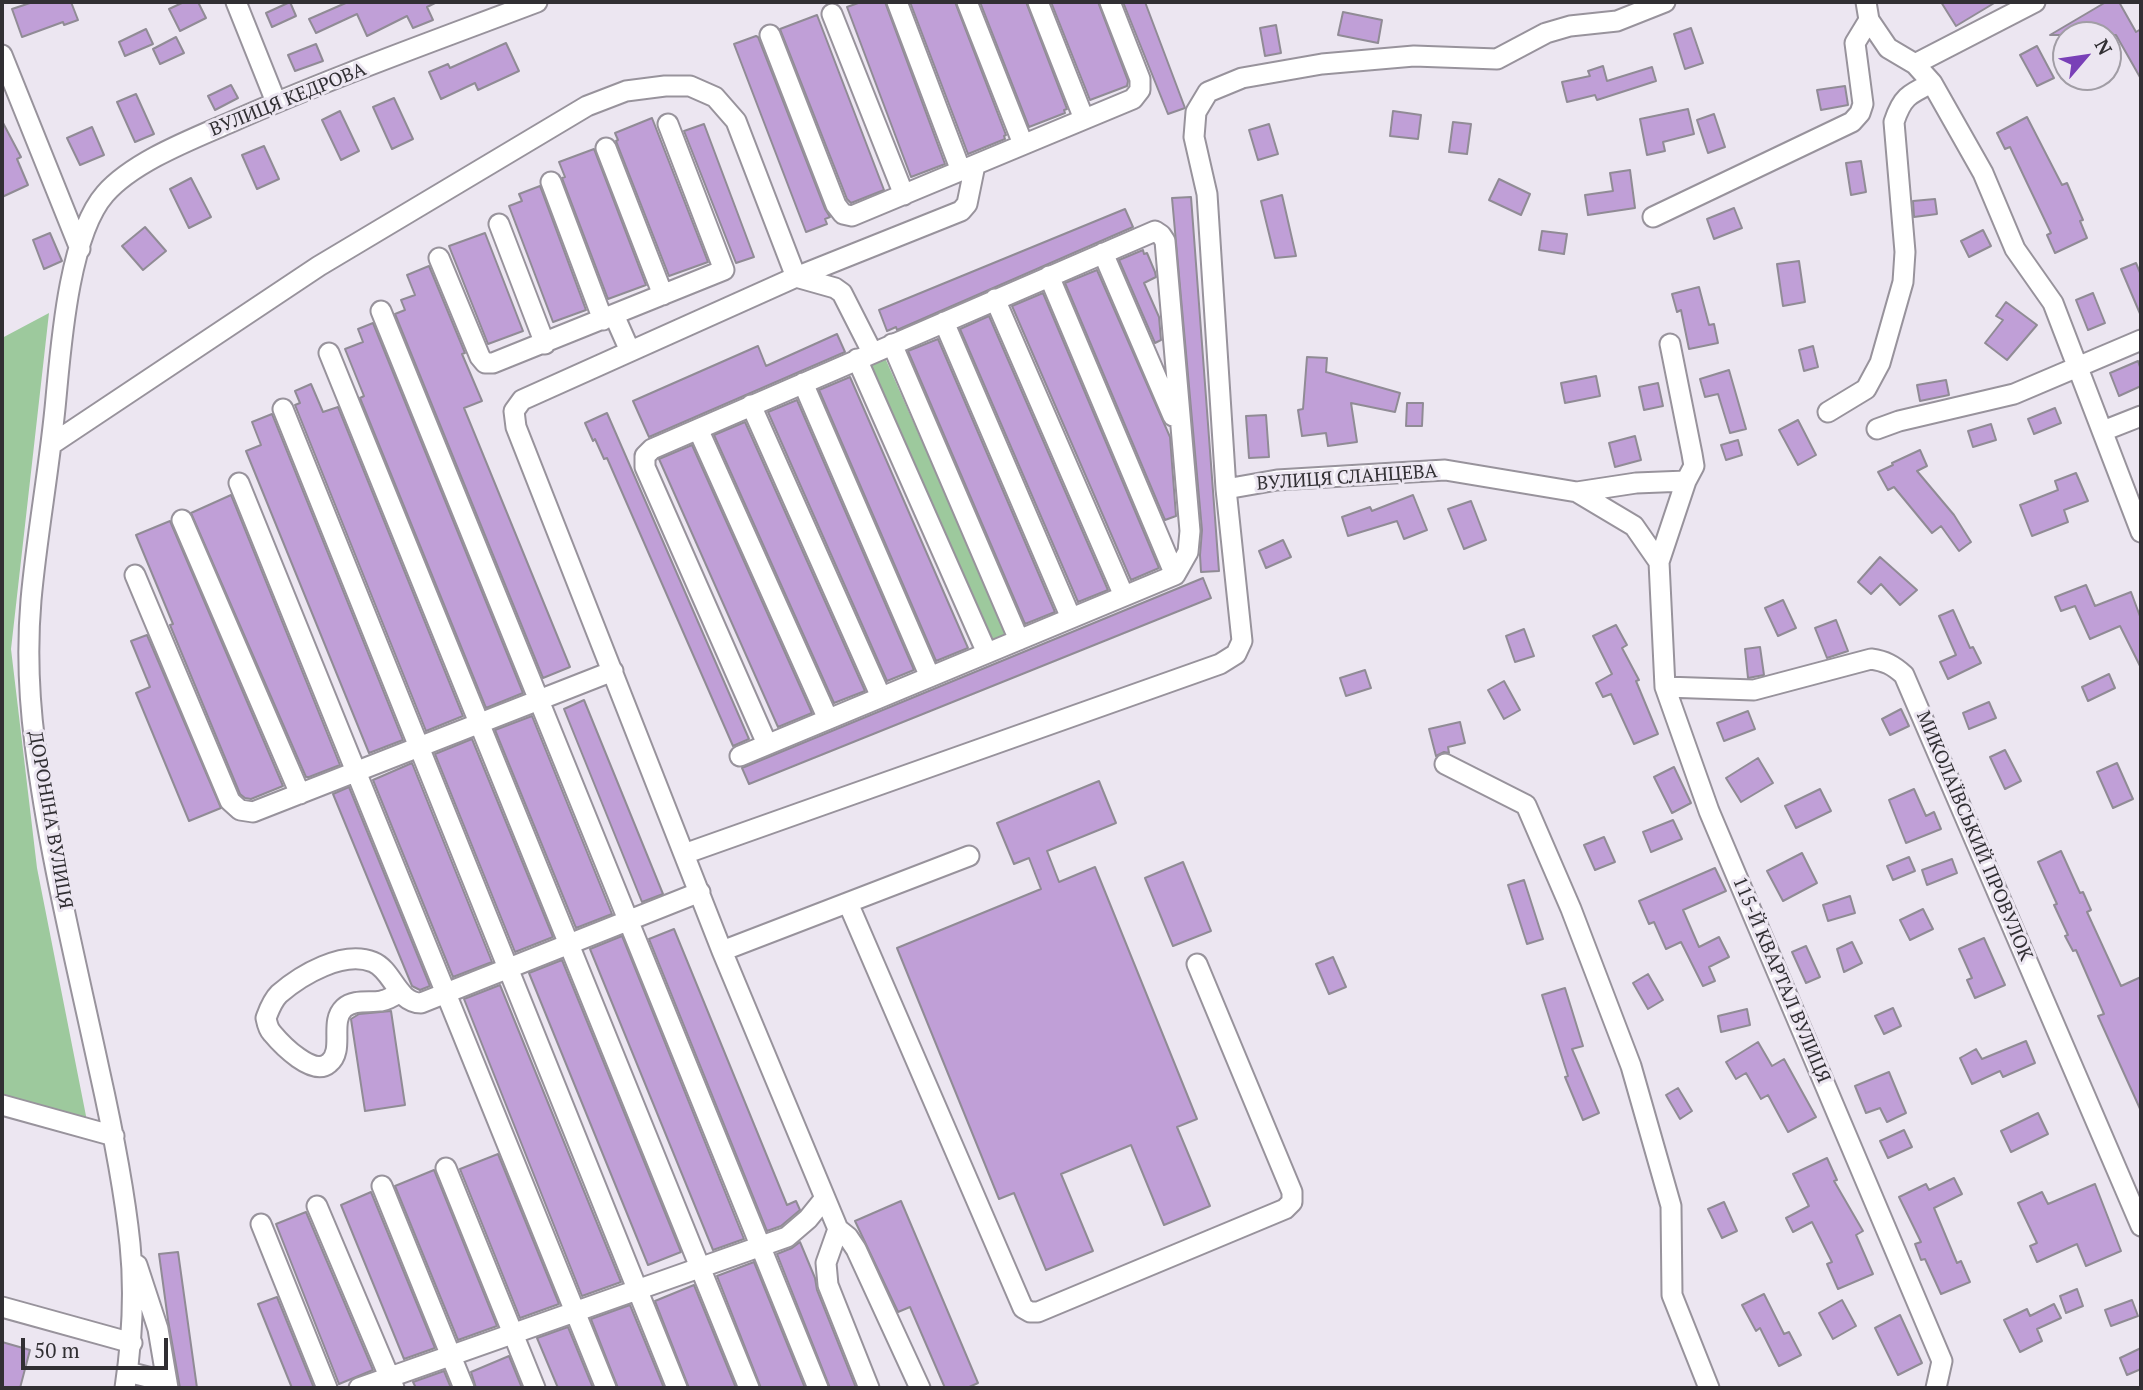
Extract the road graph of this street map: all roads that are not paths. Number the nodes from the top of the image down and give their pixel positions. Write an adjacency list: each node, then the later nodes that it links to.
1 (236, 2): 15 (street)
2 (537, 2): 15 (street, ВУЛИЦЯ КЕДРОВА)
3 (897, 2): 20 (street)
4 (967, 2): 18 (street)
5 (1038, 2): 16 (street)
6 (1110, 2): 16 (street)
7 (1665, 2): 55 (street)
8 (2035, 2): 13 (street)
9 (1867, 11): 13 (street); 23 (street)
10 (832, 14): 22 (street)
11 (770, 35): 22 (street)
12 (2, 55): 25 (street)
13 (1915, 64): 14 (street)
14 (1932, 83): 42 (street); 46 (street)
15 (276, 102): 25 (street, ВУЛИЦЯ КЕДРОВА)
16 (1084, 119): 18 (street)
17 (668, 124): 30 (street)
18 (1023, 145): 20 (street)
19 (606, 148): 30 (street)
20 (968, 168): 22 (street); 29 (street)
21 (551, 182): 33 (street)
22 (904, 195)
23 (1653, 217)
24 (499, 224): 36 (street)
25 (80, 249): 52 (street, ДОРОНІНА ВУЛИЦЯ)
26 (1103, 253): 28 (street); 51 (street); 51 (street)
27 (439, 258): 36 (street)
28 (1049, 276): 31 (street); 61 (street)
29 (796, 277): 39 (street); 41 (street); 52 (street)
30 (663, 295): 33 (street)
31 (995, 299): 34 (street); 62 (street)
32 (381, 311): 70 (street)
33 (609, 318): 36 (street); 39 (street)
34 (944, 321): 37 (street); 63 (street)
35 (2141, 340): 42 (street)
36 (545, 344)
37 (892, 344): 41 (street); 64 (street)
38 (1670, 344): 53 (street)
39 (630, 351): 66 (street)
40 (329, 353): 72 (street)
41 (864, 356): 43 (street); 65 (street)
42 (2078, 366): 49 (street); 50 (street)
43 (803, 383): 44 (street); 67 (street)
44 (751, 405): 48 (street); 69 (street)
45 (283, 409): 74 (street)
46 (1828, 412)
47 (2141, 416): 50 (street)
48 (698, 429): 71 (street); 73 (street)
49 (1877, 429)
50 (2103, 431): 58 (street)
51 (1180, 433): 61 (street)
52 (52, 444): 91 (street, ДОРОНІНА ВУЛИЦЯ)
53 (1686, 481): 56 (street, ВУЛИЦЯ СЛАНЦЕВА); 59 (street, 115-Й КВАРТАЛ ВУЛИЦЯ)
54 (239, 483): 77 (street)
55 (1226, 489): 56 (street, ВУЛИЦЯ СЛАНЦЕВА); 79 (street)
56 (1577, 492): 59 (street)
57 (182, 520): 78 (street)
58 (2141, 532)
59 (1659, 562): 68 (street, 115-Й КВАРТАЛ ВУЛИЦЯ)
60 (135, 575): 78 (street)
61 (1175, 575): 62 (street)
62 (1124, 596): 63 (street)
63 (1071, 618): 64 (street)
64 (1019, 640): 65 (street)
65 (987, 653): 67 (street)
66 (613, 671): 70 (street); 79 (street)
67 (930, 677): 69 (street)
68 (1665, 687): 97 (street, МИКОЛАЇВСЬКИЙ ПРОВУЛОК); 122 (street, 115-Й КВАРТАЛ ВУЛИЦЯ)
69 (881, 697): 71 (street)
70 (539, 700): 72 (street); 83 (street)
71 (828, 719): 73 (street)
72 (478, 724): 74 (street); 84 (street)
73 (767, 744): 75 (street)
74 (419, 747): 77 (street); 87 (street)
75 (740, 756)
76 (1445, 764): 121 (street)
77 (356, 772): 78 (street); 89 (street)
78 (300, 794)
79 (684, 854): 81 (street)
80 (969, 856): 82 (street)
81 (700, 892): 83 (street); 85 (street)
82 (848, 903): 85 (street); 86 (street)
83 (629, 921): 84 (street); 99 (street)
84 (568, 945): 87 (street); 101 (street)
85 (722, 951): 94 (street)
86 (1197, 964)
87 (508, 969): 89 (street); 102 (street)
88 (400, 992): 88 (street); 89 (street)
89 (446, 994): 104 (street)
90 (2, 1105): 91 (street)
91 (114, 1136): 100 (street, ДОРОНІНА ВУЛИЦЯ)
92 (446, 1168): 105 (street)
93 (382, 1186): 107 (street)
94 (825, 1198): 98 (street); 99 (street)
95 (317, 1206): 109 (street)
96 (261, 1224): 111 (street)
97 (2141, 1226)
98 (838, 1229): 119 (street); 120 (street)
99 (760, 1247): 101 (street); 118 (street)
100 (131, 1248): 106 (street, ДОРОНІНА ВУЛИЦЯ); 110 (street)
101 (699, 1268): 102 (street); 117 (street)
102 (637, 1290): 104 (street); 116 (street)
103 (2, 1307): 106 (street)
104 (575, 1312): 105 (street); 115 (street)
105 (513, 1334): 107 (street); 114 (street)
106 (132, 1343): 108 (street, ДОРОНІНА ВУЛИЦЯ)
107 (451, 1356): 109 (street); 113 (street)
108 (127, 1380): 110 (street)
109 (392, 1383): 112 (street)
110 (167, 1385)
111 (327, 1388)
112 (359, 1388)
113 (464, 1388)
114 (535, 1388)
115 (606, 1388)
116 (677, 1388)
117 (748, 1388)
118 (818, 1388)
119 (869, 1388)
120 (920, 1388)
121 (1709, 1388)
122 (1936, 1388)

